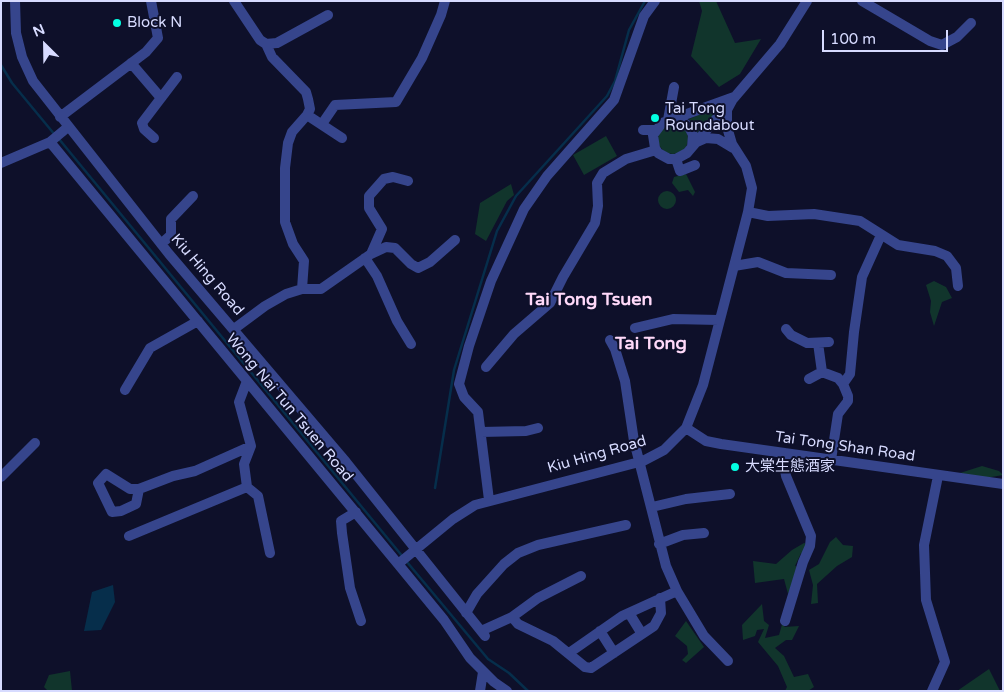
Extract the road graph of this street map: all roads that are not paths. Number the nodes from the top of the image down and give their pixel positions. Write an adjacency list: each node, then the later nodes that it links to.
1 (15, 1): 17 (street, Kiu Hing Road)
2 (151, 1): 11 (street)
3 (234, 1): 10 (street)
4 (445, 1): 19 (street)
5 (655, 1): 58 (street)
6 (807, 1): 14 (street)
7 (862, 1): 9 (street)
8 (328, 16): 10 (street)
9 (971, 23)
10 (266, 44): 16 (street)
11 (132, 63): 15 (street); 17 (street)
12 (177, 78): 15 (street)
13 (674, 86): 18 (street)
14 (734, 96): 18 (street); 26 (street); 28 (street, Kiu Hing Road)
15 (161, 98): 23 (street)
16 (307, 116): 19 (street); 42 (street)
17 (60, 117): 20 (street, Kiu Hing Road)
18 (671, 119): 22 (street); 26 (street)
19 (322, 124): 24 (street)
20 (68, 127): 25 (street); 37 (street, Kiu Hing Road)
21 (643, 130): 22 (street)
22 (655, 130): 27 (street)
23 (154, 138)
24 (342, 138)
25 (50, 142): 30 (street); 44 (street, Wong Nai Tun Tsuen Road)
26 (694, 145): 28 (street); 29 (street)
27 (656, 150): 29 (street); 50 (street)
28 (736, 150): 34 (street, Kiu Hing Road)
29 (676, 159): 31 (street)
30 (1, 163)
31 (696, 165)
32 (408, 181): 38 (street)
33 (193, 196): 37 (street)
34 (748, 212): 35 (street); 39 (street, Kiu Hing Road)
35 (881, 235): 41 (street); 54 (street)
36 (455, 240): 38 (street)
37 (161, 244): 46 (street, Kiu Hing Road)
38 (368, 256): 42 (street); 49 (street)
39 (734, 266): 40 (street); 43 (street, Kiu Hing Road)
40 (831, 276)
41 (958, 286)
42 (302, 289): 46 (street)
43 (719, 320): 45 (street); 57 (street, Kiu Hing Road)
44 (198, 321): 53 (street, Wong Nai Tun Tsuen Road); 55 (street)
45 (634, 328)
46 (234, 329): 77 (street, Kiu Hing Road)
47 (786, 329): 51 (street)
48 (610, 340): 63 (street)
49 (411, 344)
50 (486, 367)
51 (822, 372): 52 (street); 54 (street)
52 (809, 379)
53 (247, 381): 60 (street); 72 (street, Wong Nai Tun Tsuen Road)
54 (843, 384): 62 (street)
55 (125, 390)
56 (538, 428): 58 (street)
57 (686, 428): 61 (street, Tai Tong Shan Road); 63 (street, Kiu Hing Road)
58 (480, 432): 70 (street)
59 (35, 442): 65 (street)
60 (251, 446): 67 (street); 68 (street)
61 (786, 453): 62 (street, Tai Tong Shan Road); 87 (street)
62 (831, 460): 64 (street, Tai Tong Shan Road)
63 (640, 462): 70 (street, Kiu Hing Road); 71 (street)
64 (938, 476): 66 (street, Tai Tong Shan Road); 96 (street)
65 (1, 477)
66 (1003, 484)
67 (247, 487): 75 (street); 78 (street)
68 (139, 489)
69 (730, 494): 71 (street)
70 (490, 500): 77 (street, Kiu Hing Road)
71 (652, 507): 76 (street)
72 (356, 512): 79 (street, Wong Nai Tun Tsuen Road); 86 (street)
73 (626, 525): 83 (street)
74 (704, 533): 76 (street)
75 (129, 536)
76 (660, 544): 81 (street)
77 (416, 549): 79 (street, Kiu Hing Road); 83 (street, Kiu Hing Road)
78 (270, 553)
79 (398, 564): 93 (street, Wong Nai Tun Tsuen Road)
80 (581, 576): 85 (street)
81 (677, 591): 82 (street); 92 (street)
82 (660, 598): 84 (street); 89 (street)
83 (466, 613): 85 (street, Kiu Hing Road)
84 (629, 613): 88 (street); 89 (street)
85 (512, 617): 90 (street)
86 (361, 621)
87 (785, 622)
88 (600, 631): 90 (street); 91 (street)
89 (642, 634): 91 (street)
90 (569, 653): 91 (street)
91 (614, 653)
92 (728, 661)
93 (483, 672): 94 (street); 95 (street, Wong Nai Tun Tsuen Road)
94 (480, 691)
95 (507, 691)
96 (932, 691)

